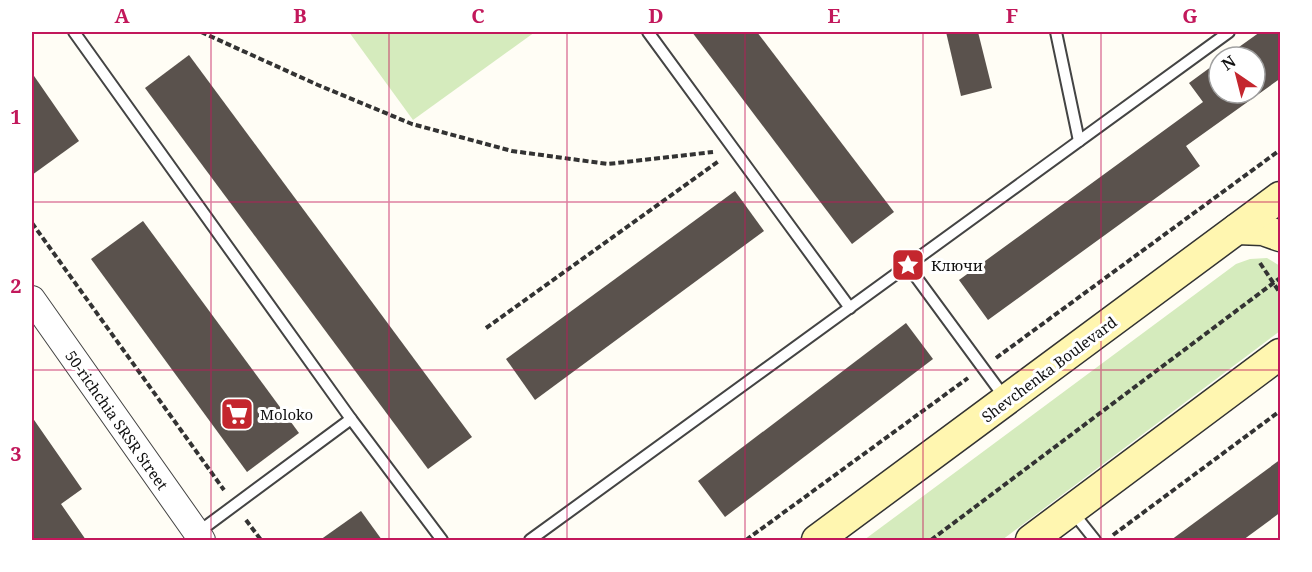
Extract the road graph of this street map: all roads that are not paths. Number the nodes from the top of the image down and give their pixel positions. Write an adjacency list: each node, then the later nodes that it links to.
1 (74, 32): 14 (lane)
2 (648, 32): 11 (lane)
3 (1056, 32): 5 (lane)
4 (1229, 32): 5 (lane)
5 (1078, 141): 9 (lane)
6 (1281, 197): 7 (main road, Shevchenka Boulevard)
7 (1237, 229): 8 (main road); 13 (main road, Shevchenka Boulevard)
8 (1281, 236)
9 (908, 266): 11 (lane); 13 (lane)
10 (32, 299): 16 (street, 50-richchia SRSR Street)
11 (850, 308): 18 (lane)
12 (1281, 354): 15 (main road)
13 (1007, 400): 19 (main road, Shevchenka Boulevard)
14 (351, 419): 16 (lane); 17 (lane)
15 (1071, 510): 20 (main road); 21 (lane)
16 (200, 537)
17 (442, 540)
18 (530, 540)
19 (817, 540)
20 (1031, 540)
21 (1095, 540)

